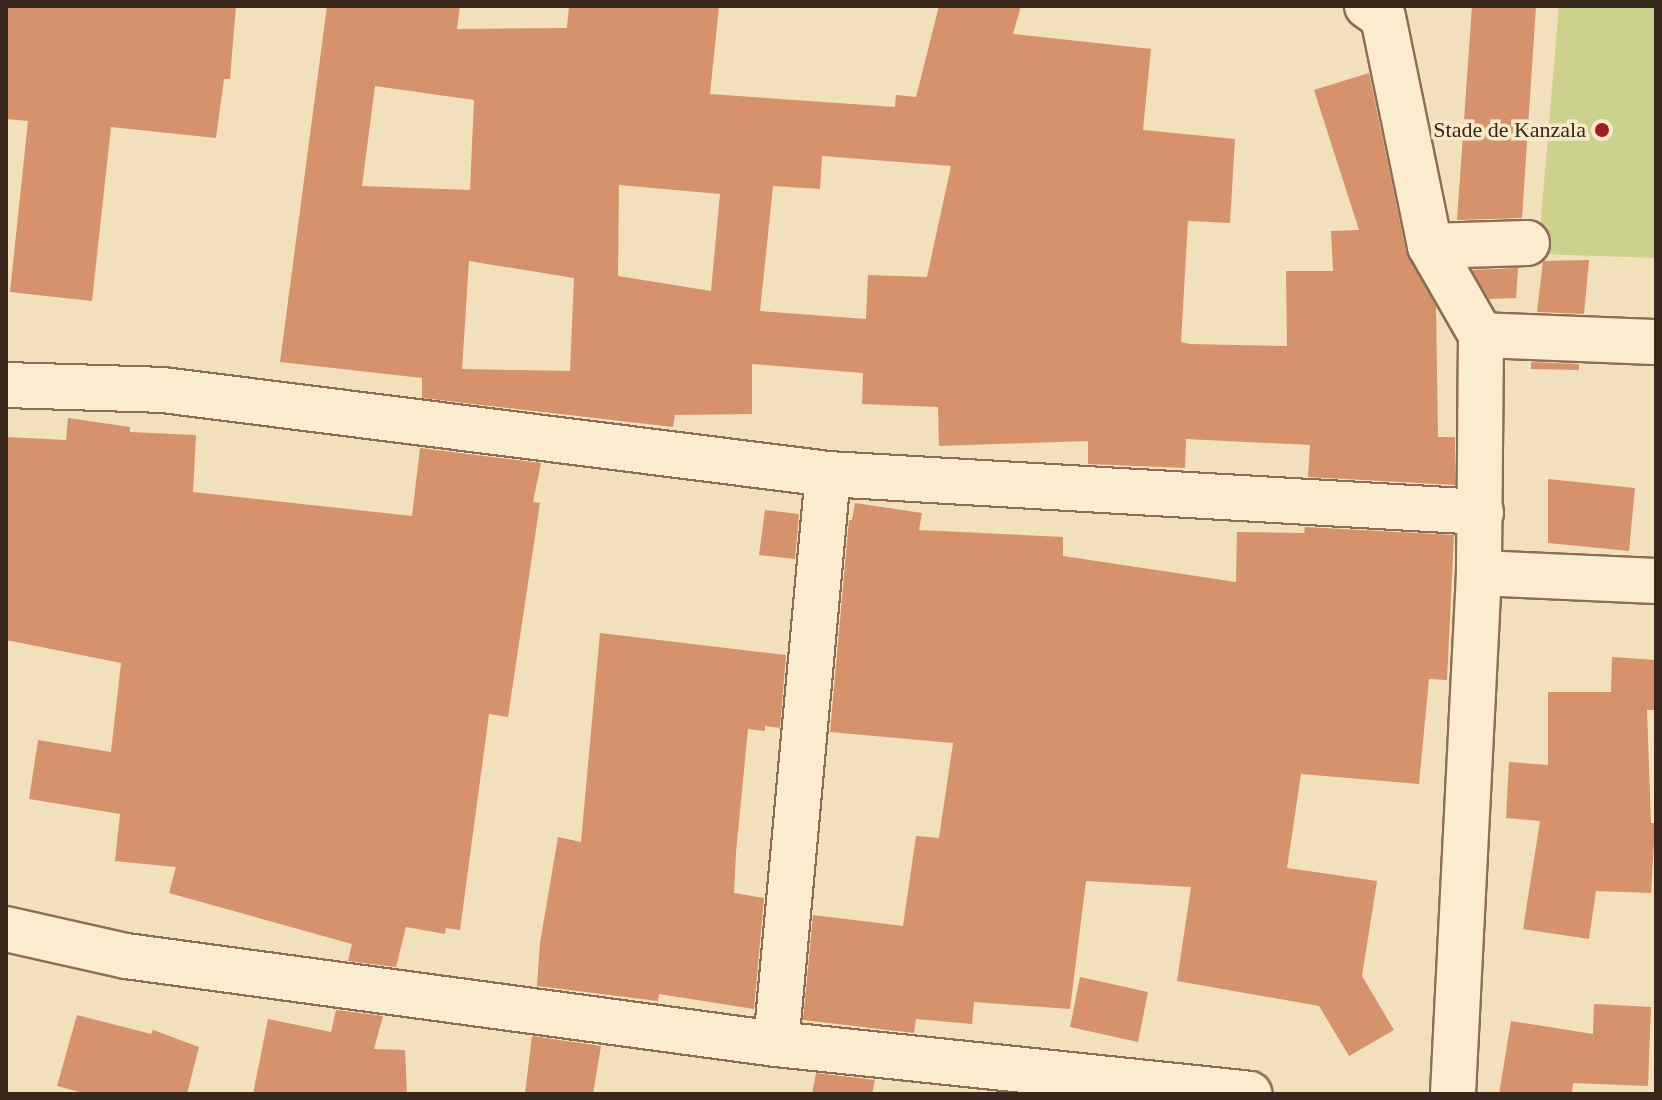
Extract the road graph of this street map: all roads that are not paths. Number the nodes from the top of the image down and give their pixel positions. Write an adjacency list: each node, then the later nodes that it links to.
1 (1381, 10): 3 (street)
2 (1527, 243): 3 (street)
3 (1430, 246): 4 (street)
4 (1481, 335): 5 (street); 8 (street)
5 (1656, 342)
6 (6, 385): 7 (street)
7 (828, 474): 8 (street); 12 (street)
8 (1481, 512): 9 (street)
9 (1479, 573): 10 (street); 14 (street)
10 (1656, 581)
11 (6, 929): 12 (street)
12 (776, 1044): 13 (street)
13 (1249, 1094)
14 (1453, 1094)

